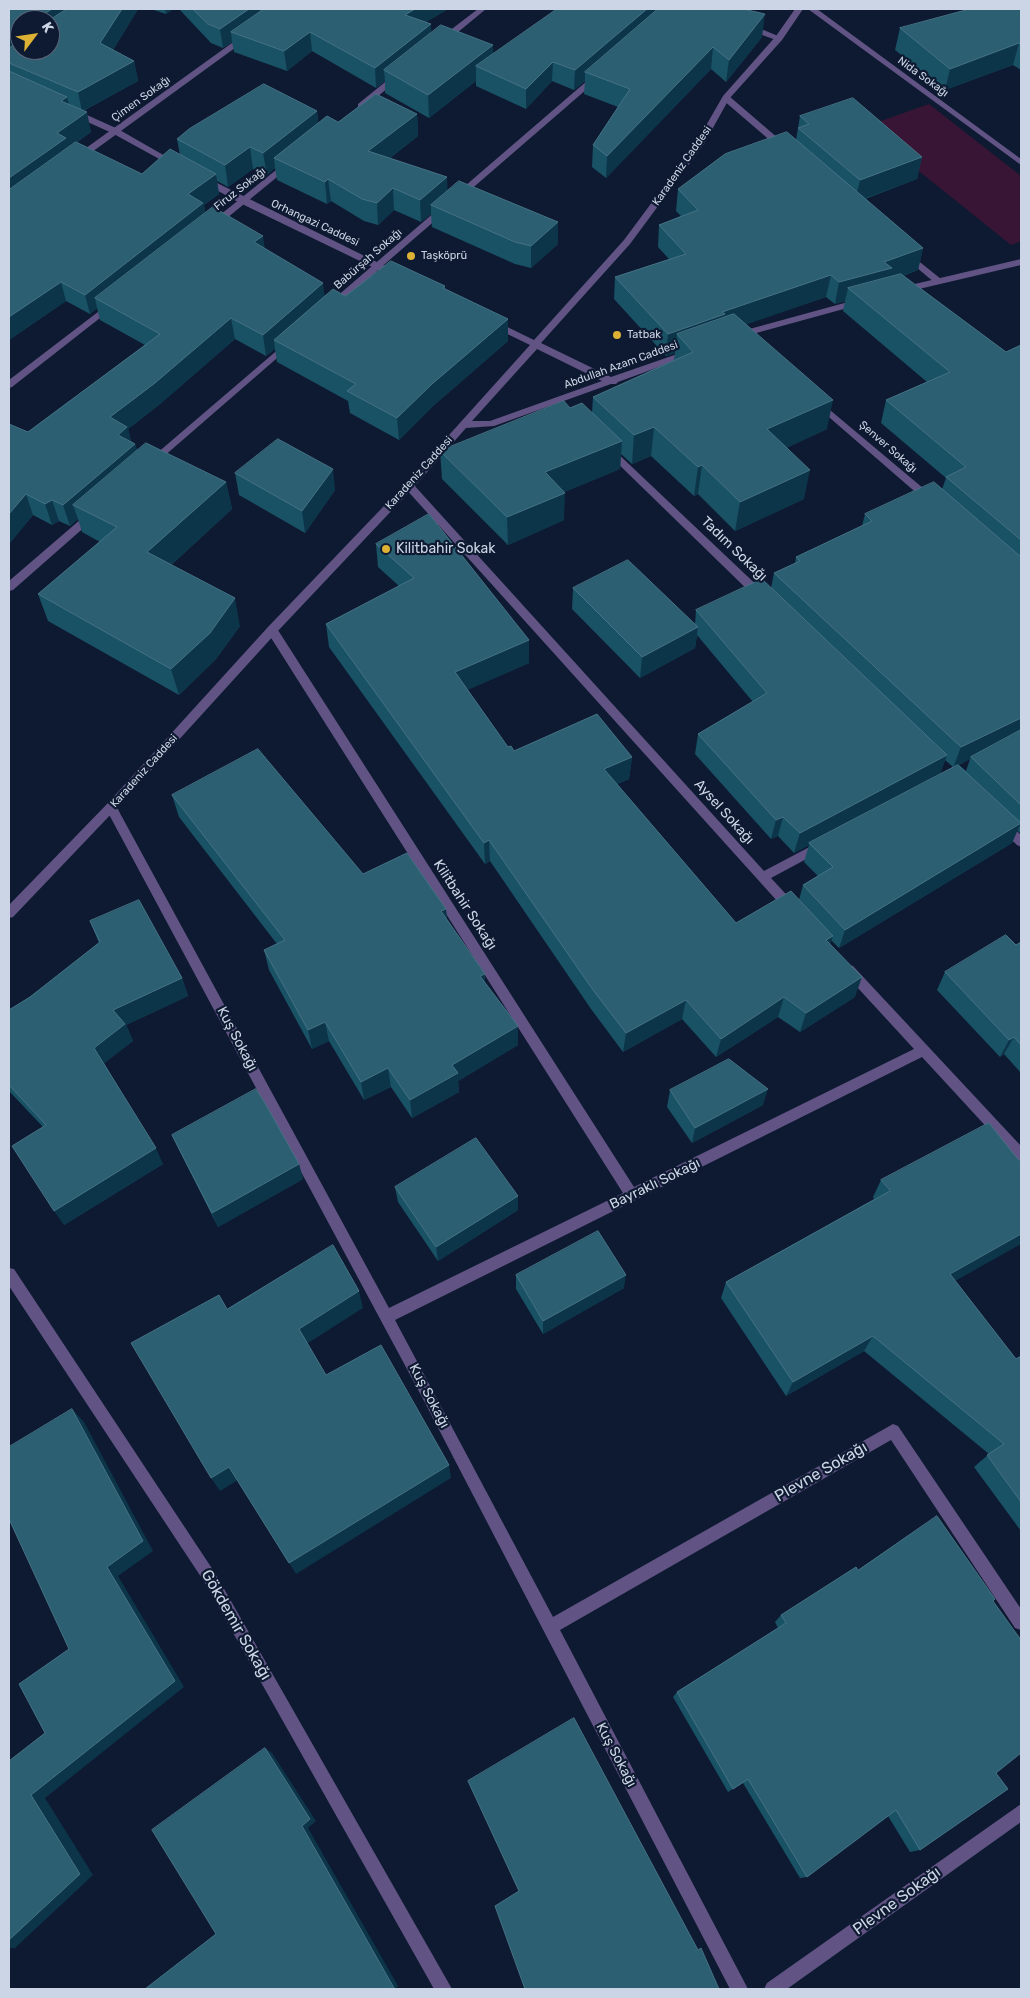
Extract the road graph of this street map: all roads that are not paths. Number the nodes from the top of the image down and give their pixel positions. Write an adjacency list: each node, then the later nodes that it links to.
1 (482, 9): 7 (street)
2 (799, 9): 6 (street, Karadeniz Caddesi)
3 (812, 9): 16 (street, Nida Sokağı)
4 (735, 22): 6 (street)
5 (255, 31): 13 (street, Çimen Sokağı)
6 (779, 38): 10 (street, Karadeniz Caddesi)
7 (436, 46)
8 (608, 66): 24 (street, Babürşah Sokağı)
9 (405, 71): 12 (street)
10 (726, 98): 14 (street); 34 (street, Karadeniz Caddesi)
11 (71, 111): 13 (street)
12 (351, 114)
13 (115, 131): 17 (street, Çimen Sokağı); 18 (street)
14 (787, 151)
15 (297, 158): 20 (street, Firuz Sokağı)
16 (1021, 163)
17 (69, 164)
18 (183, 168)
19 (192, 173): 20 (street, Orhangazi Caddesi)
20 (243, 201): 21 (street, Firuz Sokağı); 24 (street, Orhangazi Caddesi)
21 (204, 232)
22 (900, 249): 26 (street)
23 (1021, 262): 26 (street)
24 (378, 265): 25 (street, Orhangazi Caddesi); 30 (street, Babürşah Sokağı)
25 (404, 278)
26 (938, 281): 27 (street)
27 (896, 292)
28 (118, 299): 37 (street)
29 (868, 299): 33 (street)
30 (325, 311)
31 (482, 318): 34 (street)
32 (295, 338): 41 (street)
33 (738, 338)
34 (534, 345): 36 (street); 39 (street, Karadeniz Caddesi)
35 (703, 348): 36 (street, Abdullah Azam Caddesi)
36 (613, 382): 39 (street, Abdullah Azam Caddesi)
37 (9, 385)
38 (813, 399): 43 (street, Şenver Sokağı)
39 (462, 425): 42 (street, Karadeniz Caddesi)
40 (600, 442): 46 (street, Tadım Sokağı)
41 (144, 469)
42 (409, 486): 47 (street, Karadeniz Caddesi); 52 (street, Aysel Sokağı)
43 (939, 507)
44 (99, 508): 45 (street)
45 (9, 587)
46 (772, 606)
47 (272, 630): 48 (street, Karadeniz Caddesi); 58 (street, Kilitbahir Sokağı)
48 (112, 807): 54 (street, Karadeniz Caddesi); 60 (street, Kuş Sokağı)
49 (993, 816): 51 (street)
50 (831, 840): 52 (street)
51 (1021, 842)
52 (763, 877): 53 (street, Aysel Sokağı)
53 (796, 913)
54 (9, 914)
55 (843, 964): 56 (street)
56 (924, 1050): 57 (street); 58 (street, Bayraklı Sokağı)
57 (1021, 1155)
58 (632, 1195): 60 (street, Bayraklı Sokağı)
59 (9, 1274): 64 (street, Gökdemir Sokağı)
60 (386, 1317): 62 (street, Kuş Sokağı)
61 (1021, 1622): 62 (street, Plevne Sokağı)
62 (550, 1627): 65 (street, Kuş Sokağı)
63 (1021, 1812): 66 (street, Plevne Sokağı)
64 (443, 1989)
65 (739, 1989)
66 (773, 1989)

